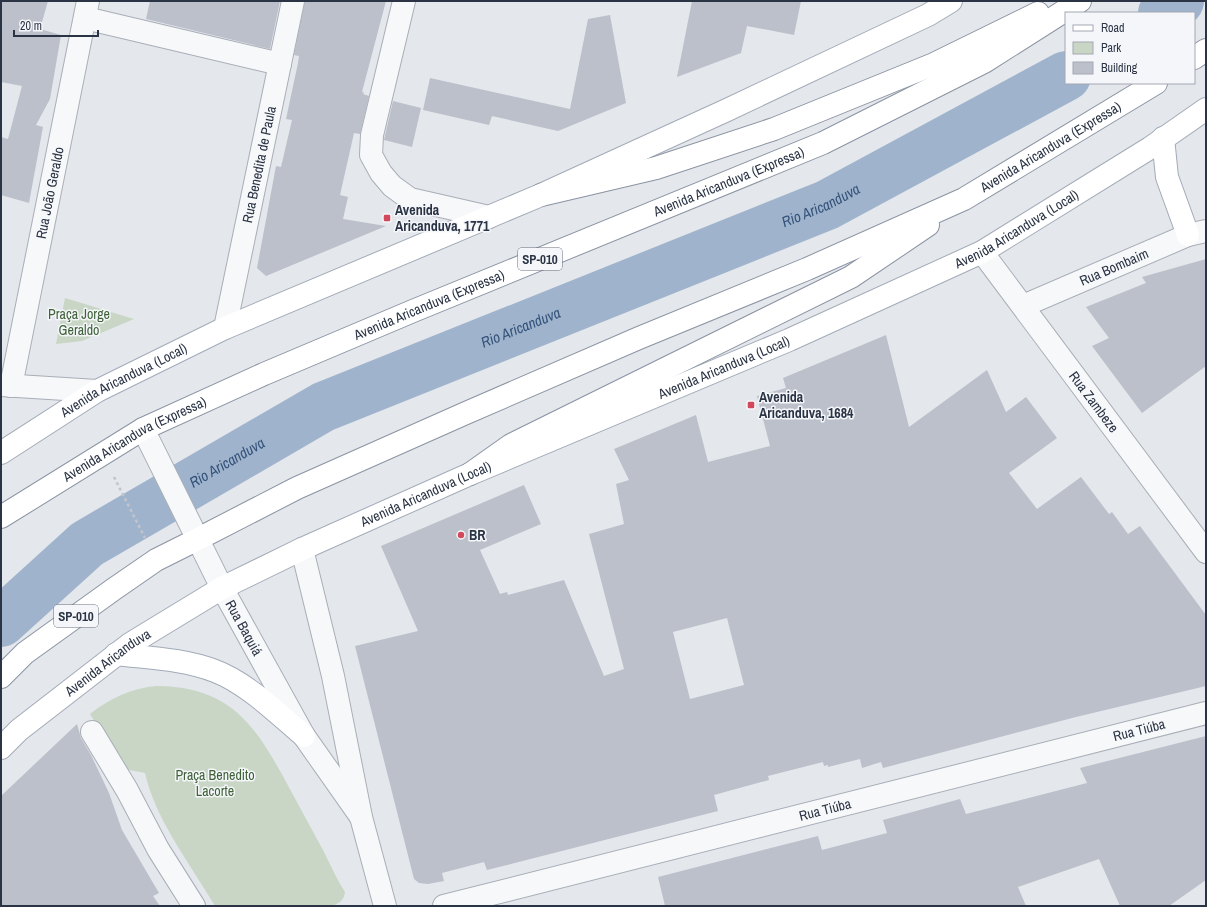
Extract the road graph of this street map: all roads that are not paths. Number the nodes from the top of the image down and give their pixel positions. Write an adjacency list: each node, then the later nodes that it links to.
1 (293, 1): 9 (street, Rua Benedita de Paula)
2 (404, 1): 15 (street)
3 (951, 1): 13 (main road, Avenida Aricanduva (Local))
4 (1062, 1): 13 (main road)
5 (1080, 1): 22 (main road, Avenida Aricanduva (Expressa) / SP-010)
6 (87, 10): 9 (street); 20 (street, Rua João Geraldo)
7 (1206, 50): 8 (main road)
8 (1195, 57)
9 (280, 64): 19 (street, Rua Benedita de Paula)
10 (1154, 84): 14 (main road, Avenida Aricanduva (Expressa) / SP-010)
11 (1206, 109): 12 (main road, Avenida Aricanduva (Local))
12 (1163, 138): 16 (main road); 17 (main road, Avenida Aricanduva (Local))
13 (541, 195): 15 (main road, Avenida Aricanduva (Local))
14 (964, 199): 24 (main road); 28 (main road, Avenida Aricanduva (Expressa) / SP-010)
15 (489, 216): 19 (main road, Avenida Aricanduva (Local))
16 (1197, 233): 18 (street, Rua Bombaim)
17 (982, 252): 18 (street, Rua Zambeze); 24 (main road, Avenida Aricanduva (Local))
18 (1023, 306): 26 (street, Rua Zambeze)
19 (225, 328): 21 (main road, Avenida Aricanduva (Local))
20 (6, 385): 21 (street)
21 (98, 391): 23 (main road, Avenida Aricanduva (Local))
22 (147, 436): 25 (main road, Avenida Aricanduva (Expressa) / SP-010); 28 (street, Rua Baquiá)
23 (1, 453)
24 (470, 474): 29 (main road, Avenida Aricanduva (Local))
25 (1, 517)
26 (1182, 519): 27 (street); 30 (street, Rua Zambeze)
27 (1206, 523)
28 (193, 530): 31 (street, Rua Baquiá); 33 (main road, Avenida Aricanduva (Expressa) / SP-010)
29 (302, 549): 31 (main road, Avenida Aricanduva (Local)); 38 (street, Rua Baquiá)
30 (1206, 552)
31 (222, 588): 32 (main road, Avenida Aricanduva); 36 (street, Rua Baquiá)
32 (116, 654): 36 (main road); 37 (main road, Avenida Aricanduva)
33 (1, 677)
34 (1206, 713): 41 (street, Rua Tiúba)
35 (92, 732): 39 (street)
36 (304, 736): 38 (street, Rua Baquiá)
37 (1, 748)
38 (361, 817): 40 (street, Rua Baquiá)
39 (194, 906)
40 (385, 906)
41 (444, 906)

